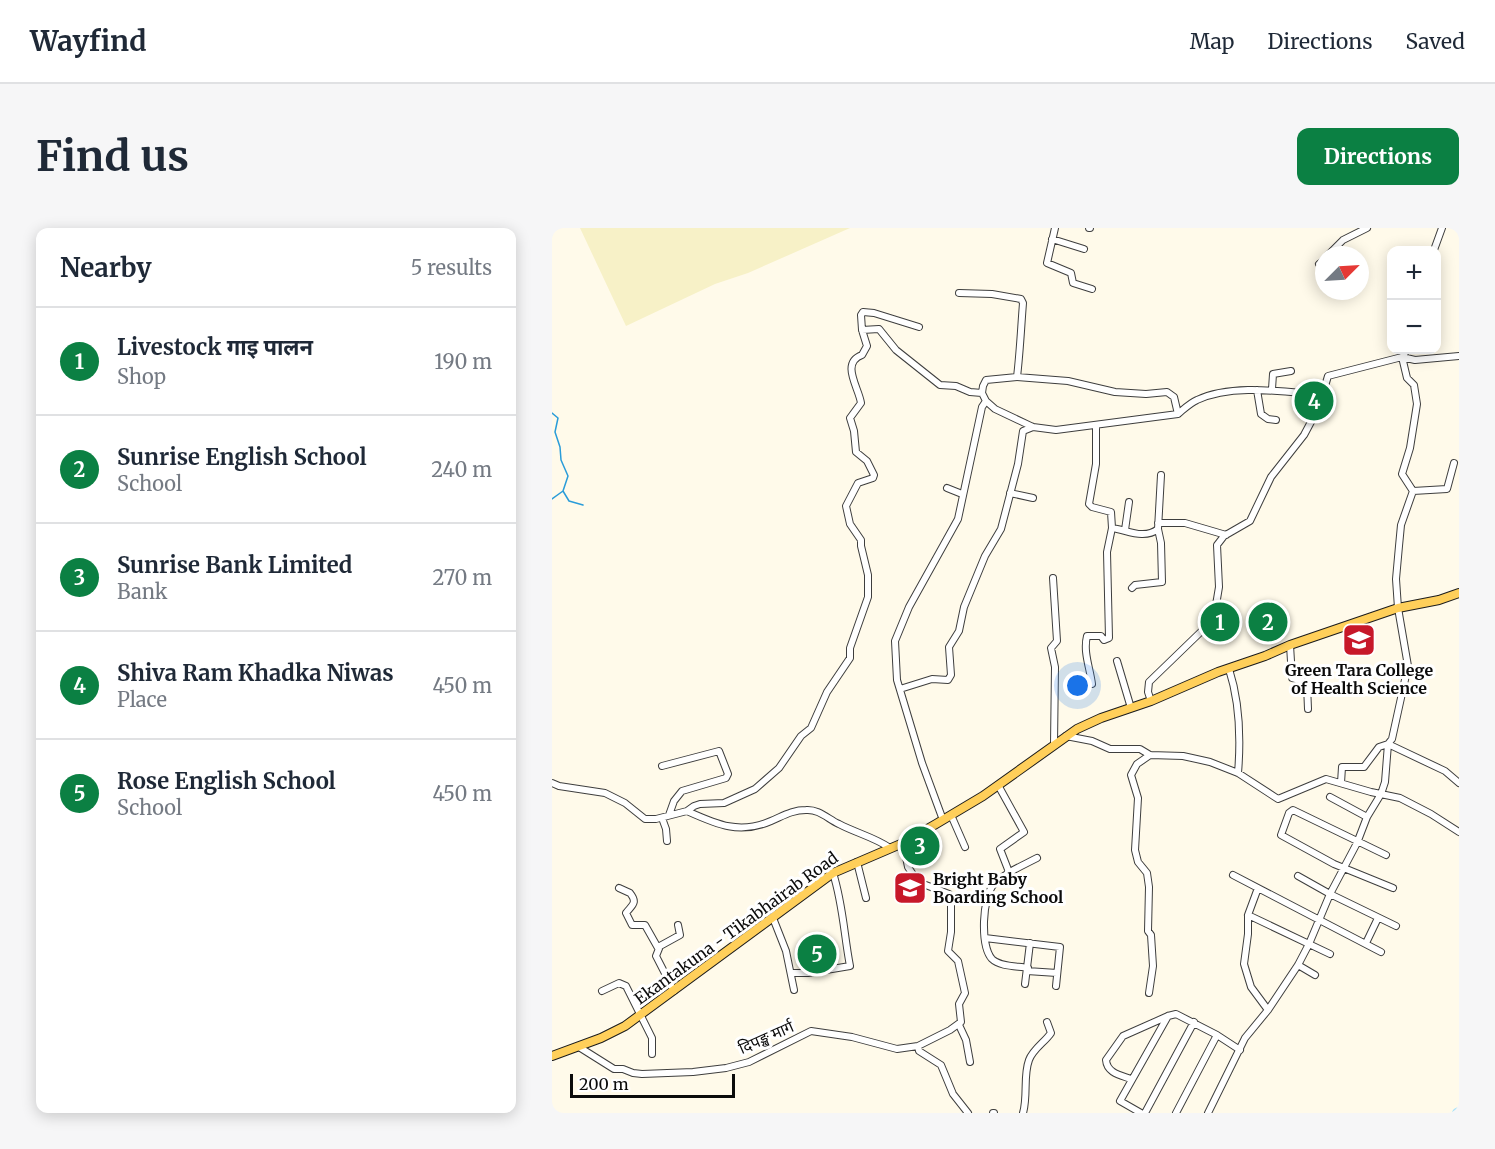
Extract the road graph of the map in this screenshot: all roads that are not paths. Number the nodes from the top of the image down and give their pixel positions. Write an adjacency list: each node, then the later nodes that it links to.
1 (1054, 228): 4 (street)
2 (1367, 228): 5 (street)
3 (1442, 228): 6 (street)
4 (1052, 239): 7 (street); 8 (street)
5 (1337, 246)
6 (1435, 246)
7 (1084, 249)
8 (1092, 289)
9 (959, 293): 16 (street)
10 (919, 327): 11 (street)
11 (862, 330): 19 (street); 62 (street)
12 (1404, 354): 14 (street)
13 (1459, 356): 14 (street)
14 (1402, 357): 20 (street); 29 (street)
15 (1291, 371): 17 (street)
16 (1017, 378): 19 (street); 22 (street)
17 (1272, 389): 18 (street); 20 (street)
18 (1257, 390): 22 (street); 23 (street)
19 (982, 393): 21 (street)
20 (1323, 394): 37 (street)
21 (986, 401): 25 (street); 31 (street)
22 (1178, 414): 24 (street)
23 (1276, 420)
24 (1096, 426): 25 (street); 35 (street)
25 (1033, 428): 30 (street)
26 (1454, 463): 29 (street)
27 (1161, 475): 34 (street)
28 (947, 488): 31 (street)
29 (1413, 491): 41 (street)
30 (1010, 493): 32 (street); 46 (street)
31 (962, 494): 46 (street)
32 (1033, 498)
33 (1129, 502): 36 (street)
34 (1158, 526): 36 (street); 37 (street); 39 (street)
35 (1112, 528): 36 (street); 45 (street)
36 (1125, 530)
37 (1226, 535): 47 (street)
38 (1053, 578): 51 (street)
39 (1132, 588)
40 (1459, 593): 41 (main road, Ekantakuna - Tikabhairab Road)
41 (1398, 608): 42 (main road, Ekantakuna - Tikabhairab Road); 52 (street)
42 (1290, 645): 44 (main road, Ekantakuna - Tikabhairab Road); 49 (street)
43 (1117, 661): 48 (street)
44 (1229, 669): 47 (main road, Ekantakuna - Tikabhairab Road); 55 (street)
45 (1092, 684)
46 (900, 689): 65 (street)
47 (1151, 701): 48 (main road, Ekantakuna - Tikabhairab Road)
48 (1131, 708): 50 (main road, Ekantakuna - Tikabhairab Road)
49 (1308, 709)
50 (1066, 736): 51 (main road, Ekantakuna - Tikabhairab Road); 53 (street)
51 (1054, 744): 59 (main road, Ekantakuna - Tikabhairab Road)
52 (1388, 744): 57 (street); 58 (street); 60 (street)
53 (1150, 756): 55 (street); 108 (street)
54 (662, 766): 63 (street)
55 (1238, 773): 57 (street)
56 (552, 783): 63 (street)
57 (1341, 783): 60 (street)
58 (1459, 783)
59 (998, 785): 65 (main road, Ekantakuna - Tikabhairab Road); 76 (street)
60 (1381, 794): 64 (street); 66 (street)
61 (1330, 796): 64 (street)
62 (687, 811): 63 (street); 71 (street)
63 (666, 817): 67 (street)
64 (1367, 817): 69 (street)
65 (947, 818): 68 (main road, Ekantakuna - Tikabhairab Road); 70 (street)
66 (1459, 832)
67 (667, 841)
68 (903, 843): 71 (main road, Ekantakuna - Tikabhairab Road); 114 (street)
69 (1357, 843): 72 (street); 75 (street); 75 (street)
70 (965, 847)
71 (890, 848): 74 (main road, Ekantakuna - Tikabhairab Road)
72 (1386, 855)
73 (1037, 858): 76 (street)
74 (857, 862): 77 (main road, Ekantakuna - Tikabhairab Road); 84 (street)
75 (1343, 868): 82 (street); 83 (street)
76 (1009, 872): 91 (street)
77 (833, 873): 86 (main road, Ekantakuna - Tikabhairab Road); 100 (street)
78 (1233, 875): 81 (street)
79 (1298, 876): 83 (street)
80 (619, 888): 95 (street)
81 (1258, 888): 85 (street); 88 (street)
82 (1393, 888)
83 (1330, 894): 87 (street); 88 (street)
84 (866, 897)
85 (1248, 915): 93 (street); 109 (street)
86 (773, 918): 100 (street); 107 (main road, Ekantakuna - Tikabhairab Road)
87 (1378, 918): 90 (street); 94 (street)
88 (1318, 919): 93 (street); 94 (street)
89 (678, 925): 95 (street)
90 (1396, 926)
91 (985, 938): 92 (street); 99 (street)
92 (1030, 943): 99 (street); 101 (street)
93 (1308, 944): 97 (street); 98 (street)
94 (1366, 944): 96 (street)
95 (658, 948): 107 (street)
96 (1382, 952)
97 (1330, 954)
98 (1298, 965): 102 (street); 109 (street)
99 (1027, 969): 101 (street); 103 (street)
100 (791, 973): 105 (street)
101 (1057, 974): 104 (street)
102 (1315, 975)
103 (1025, 984)
104 (1056, 986)
105 (794, 990)
106 (602, 991): 110 (street)
107 (674, 991): 110 (main road, Ekantakuna - Tikabhairab Road)
108 (1149, 993)
109 (1268, 1010): 118 (street)
110 (640, 1015): 117 (main road, Ekantakuna - Tikabhairab Road); 119 (street)
111 (1168, 1016): 113 (street); 122 (street); 122 (street)
112 (1047, 1022): 124 (street)
113 (1194, 1022): 115 (street); 125 (street)
114 (959, 1025): 116 (street); 121 (street)
115 (1217, 1035): 118 (street); 126 (street)
116 (918, 1046): 117 (street, दिपङ्ख मार्ग); 123 (street)
117 (579, 1047): 120 (main road, Ekantakuna - Tikabhairab Road)
118 (1240, 1050): 127 (street)
119 (652, 1054)
120 (552, 1056)
121 (970, 1062)
122 (1131, 1079): 125 (street)
123 (968, 1113)
124 (1023, 1113)
125 (1143, 1113)
126 (1176, 1113)
127 (1208, 1113)

